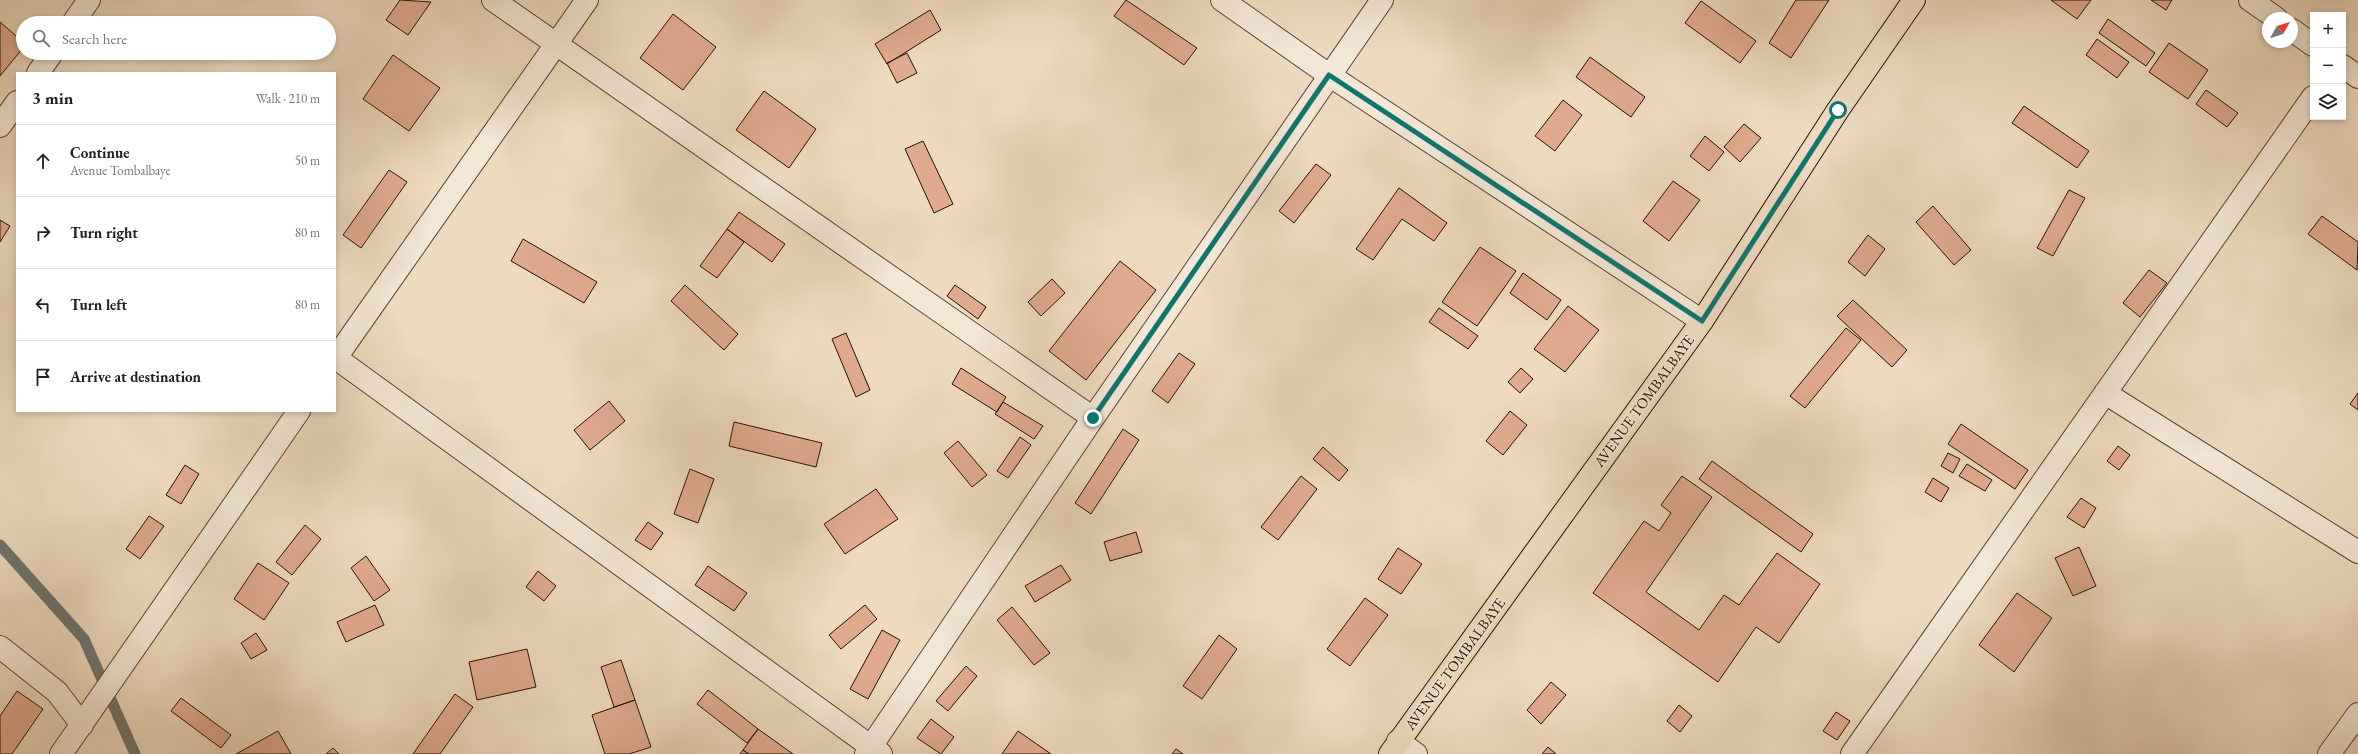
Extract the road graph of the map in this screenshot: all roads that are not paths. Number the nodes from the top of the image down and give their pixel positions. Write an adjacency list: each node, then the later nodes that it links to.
1 (89, 0): 9 (street)
2 (493, 0): 12 (street)
3 (587, 0): 12 (street)
4 (1222, 0): 16 (street)
5 (1382, 0): 16 (street)
6 (1914, 0): 21 (main road, AVENUE TOMBALBAYE)
7 (2250, 0): 8 (street)
8 (2267, 12)
9 (78, 16)
10 (2298, 34): 11 (street)
11 (2310, 43)
12 (555, 45): 22 (street); 25 (street)
13 (47, 60): 15 (street)
14 (2346, 68): 17 (street)
15 (39, 72)
16 (1329, 75): 21 (street); 25 (street)
17 (2358, 76)
18 (2310, 101): 23 (street)
19 (16, 103): 20 (street)
20 (0, 126)
21 (1702, 321): 30 (main road, AVENUE TOMBALBAYE)
22 (336, 358): 31 (street)
23 (2105, 393): 26 (street); 34 (street)
24 (298, 412): 29 (street)
25 (1093, 418): 31 (street)
26 (2358, 552)
27 (0, 647): 29 (street)
28 (2358, 714): 35 (street)
29 (87, 717): 32 (street)
30 (1394, 748): 33 (street)
31 (873, 752)
32 (62, 754)
33 (1416, 754)
34 (1852, 754)
35 (2329, 754)

